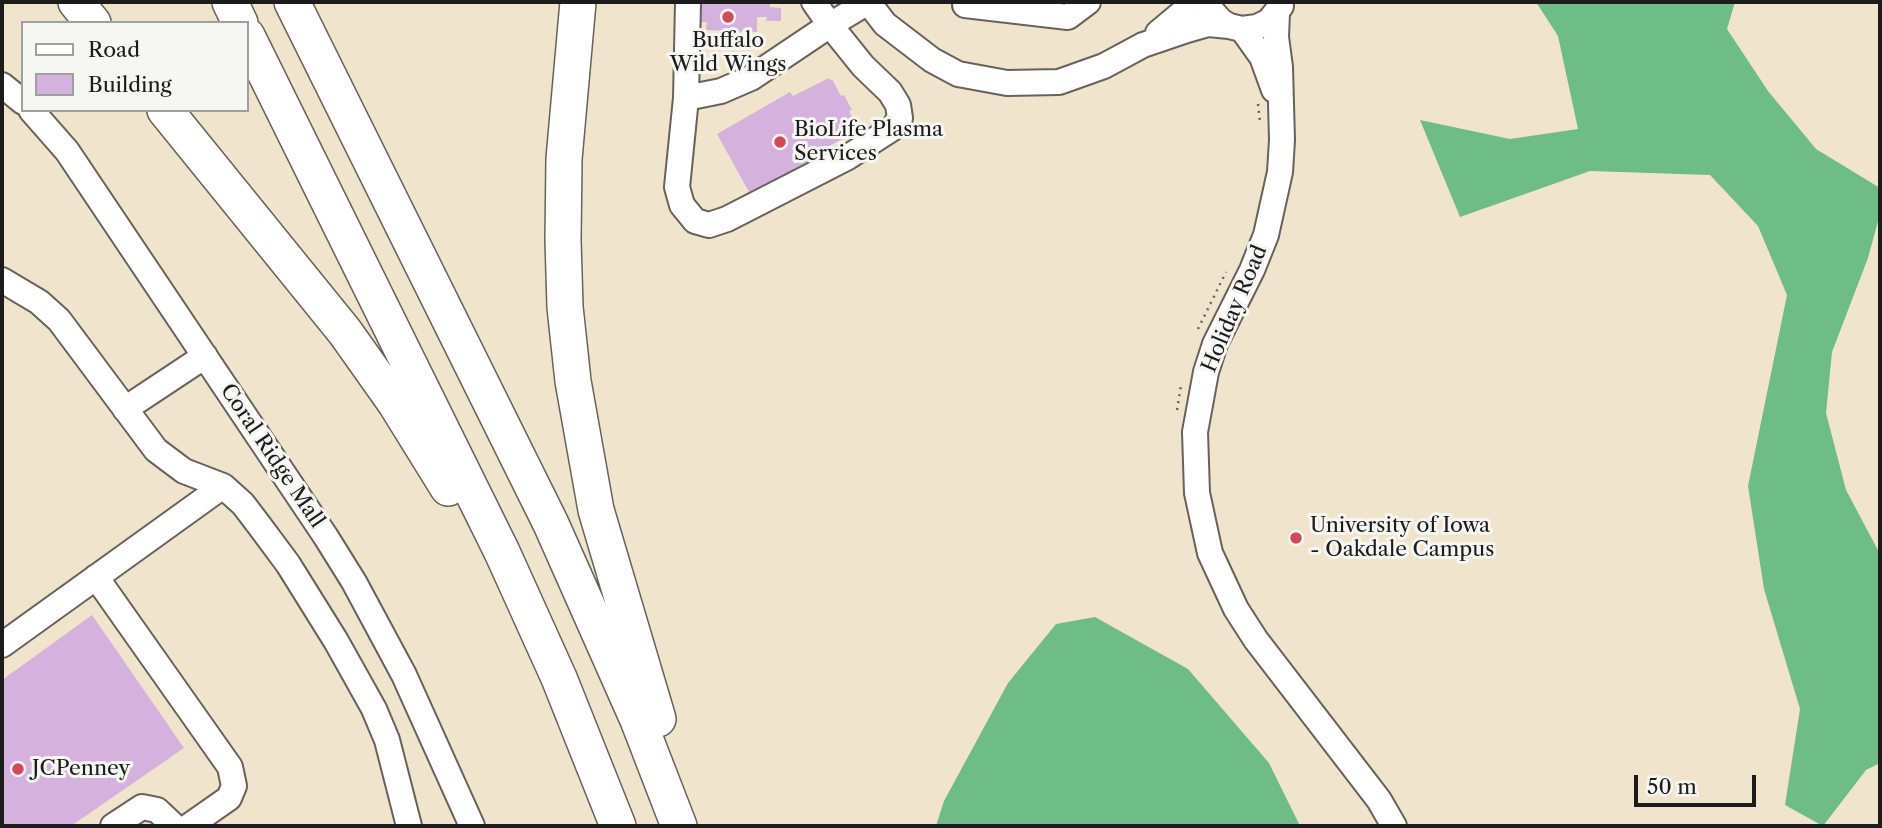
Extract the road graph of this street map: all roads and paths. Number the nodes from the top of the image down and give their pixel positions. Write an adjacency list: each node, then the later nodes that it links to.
1 (76, 2): 13 (highway)
2 (230, 2): 14 (highway)
3 (292, 2): 43 (highway)
4 (578, 2): 44 (highway)
5 (688, 2): 20 (street)
6 (814, 2): 15 (street)
7 (868, 2): 15 (street); 18 (street)
8 (965, 2): 9 (street)
9 (1088, 2)
10 (1195, 2): 18 (street)
11 (1208, 2): 16 (street, Holiday Road)
12 (1280, 7): 16 (street, Holiday Road); 23 (street, Holiday Road)
13 (91, 21)
14 (239, 21)
15 (830, 25): 20 (street); 20 (street)
16 (1235, 28): 18 (street); 23 (street, Holiday Road)
17 (248, 38): 37 (highway)
18 (1143, 45)
19 (2, 85): 22 (street)
20 (687, 97)
21 (1257, 99): 26 (path)
22 (21, 100)
23 (1281, 111): 45 (street, Holiday Road)
24 (34, 112): 30 (street, Coral Ridge Mall)
25 (167, 112): 37 (highway)
26 (1260, 125)
27 (1229, 266): 29 (path)
28 (2, 280): 32 (street)
29 (1195, 336)
30 (205, 356): 32 (street); 42 (street, Coral Ridge Mall)
31 (1183, 376): 33 (path)
32 (125, 409): 34 (street)
33 (1177, 415)
34 (223, 485): 35 (street); 41 (street)
35 (96, 577): 36 (street); 40 (street)
36 (2, 645)
37 (616, 819)
38 (113, 826): 39 (street)
39 (174, 826)
40 (189, 826)
41 (409, 826)
42 (472, 826)
43 (679, 826)
44 (691, 826)
45 (1394, 826)

